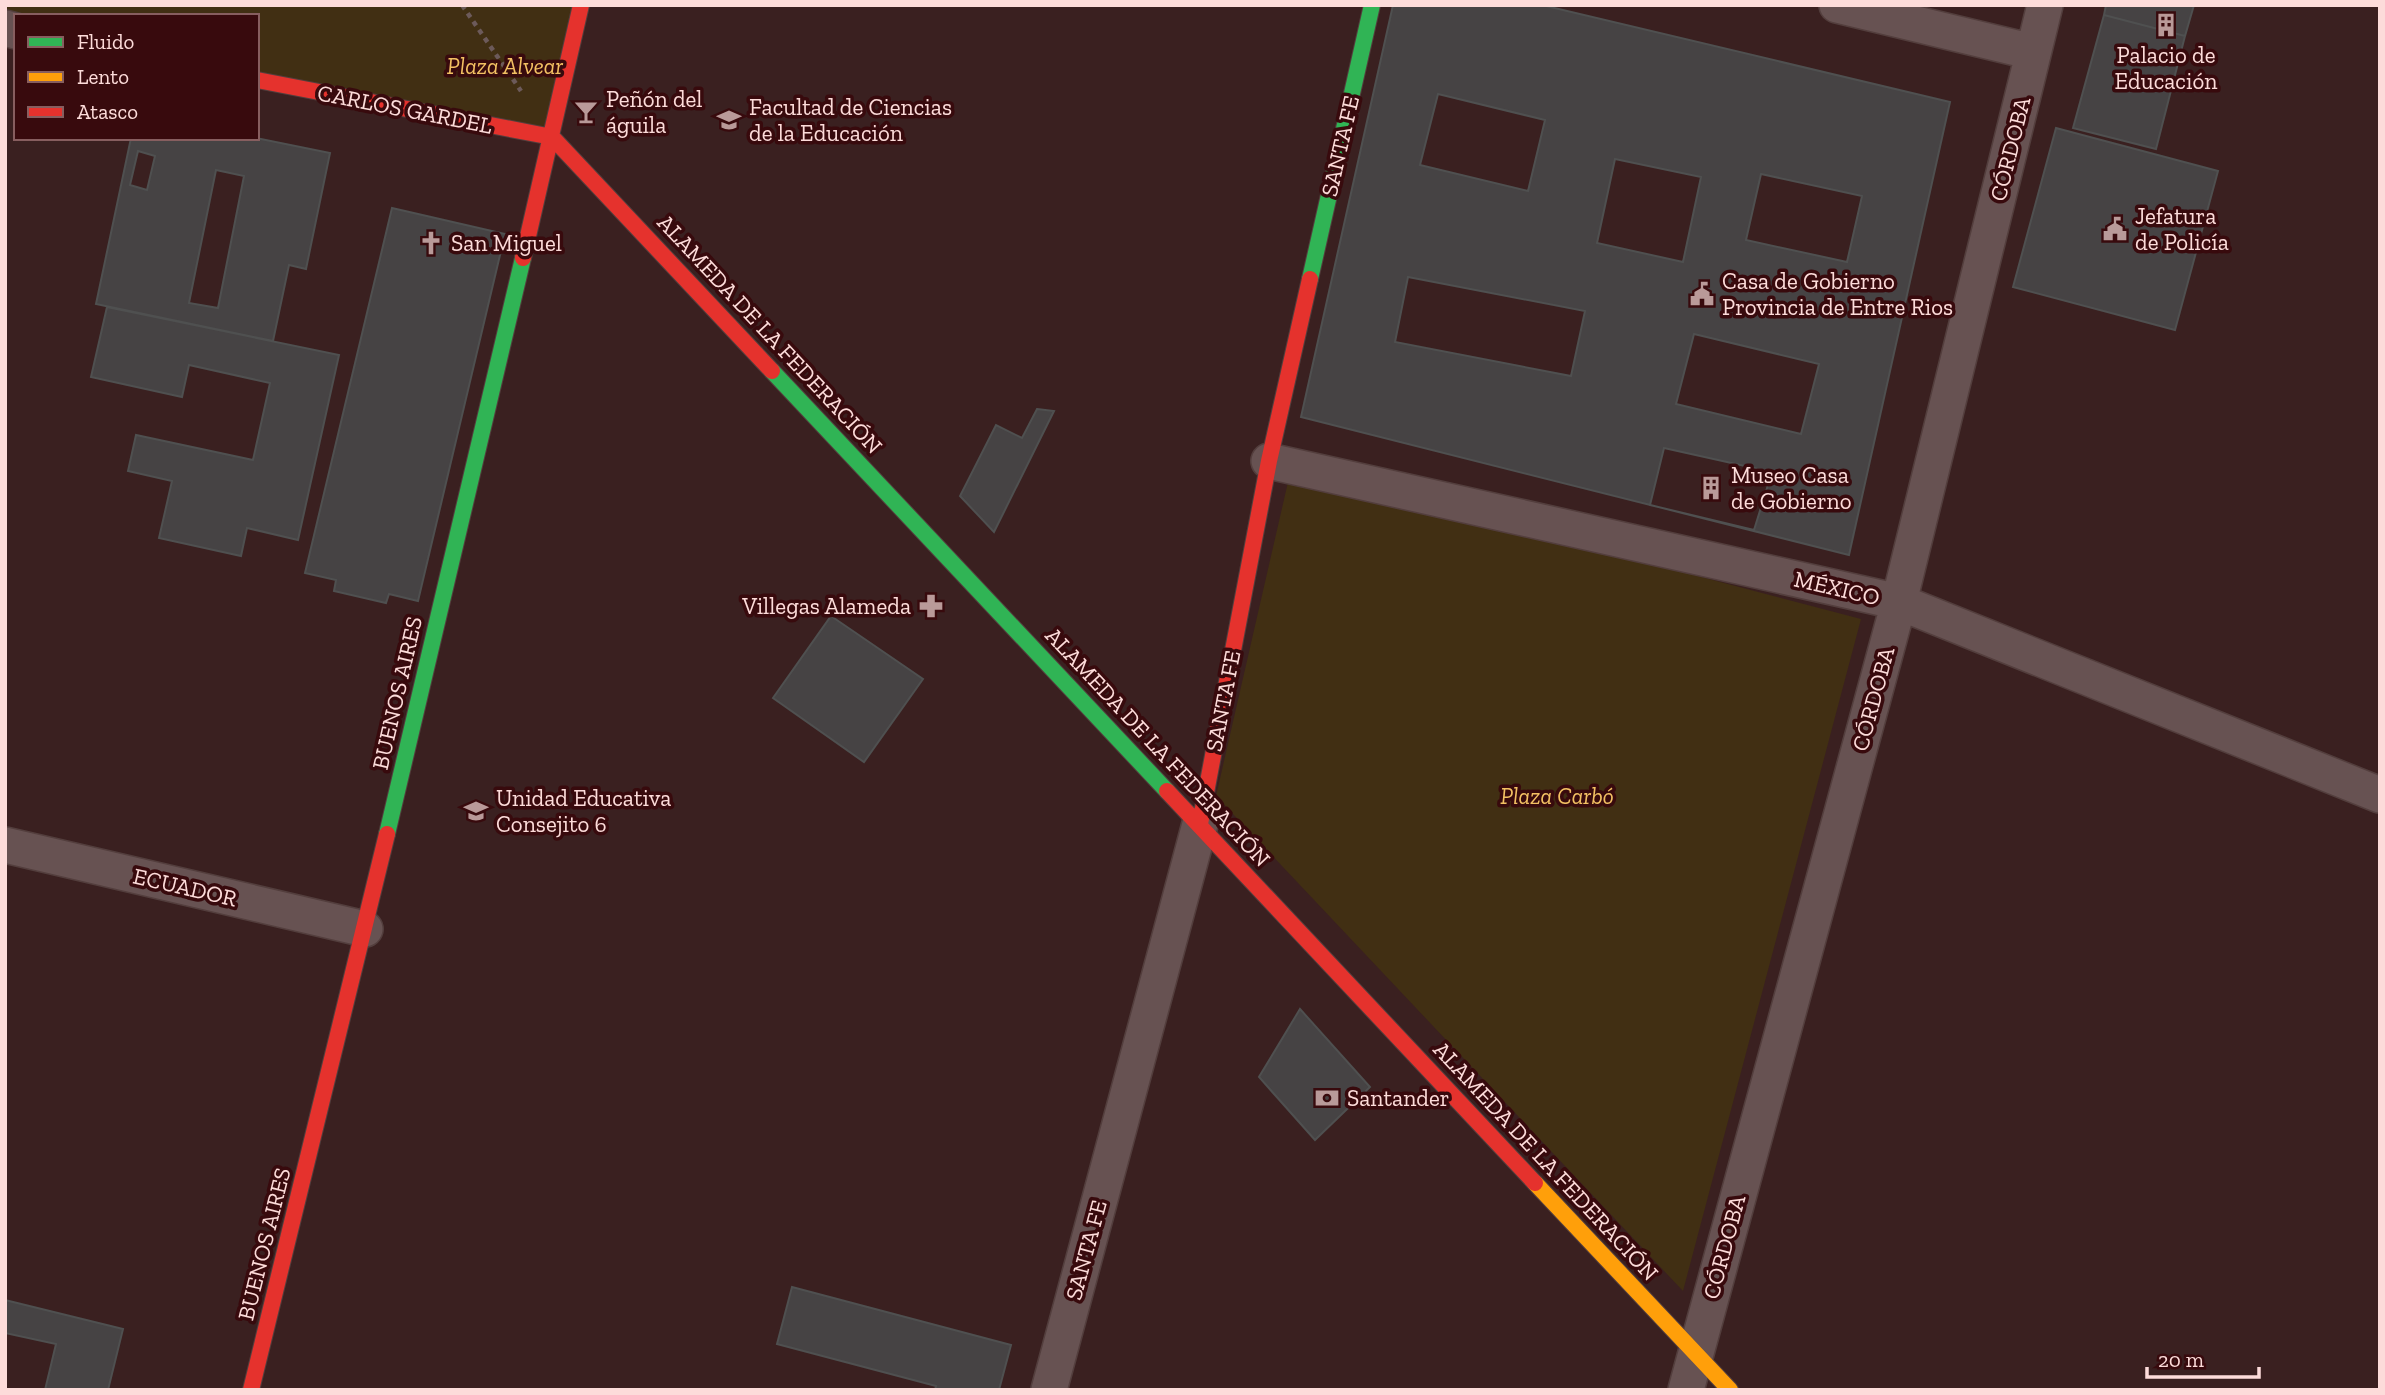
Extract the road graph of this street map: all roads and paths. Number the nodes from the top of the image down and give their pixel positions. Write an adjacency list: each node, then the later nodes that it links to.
1 (462, 5): 8 (path)
2 (581, 5): 8 (street, BUENOS AIRES)
3 (1372, 5): 9 (street, SANTA FE)
4 (1837, 5): 6 (street)
5 (2045, 5): 6 (street, CÓRDOBA)
6 (2033, 52): 10 (street, CÓRDOBA)
7 (259, 80): 8 (street, CARLOS GARDEL)
8 (552, 137): 12 (street, ALAMEDA DE LA FEDERACIÓN); 14 (street, BUENOS AIRES)
9 (1269, 461): 10 (street, MÉXICO); 12 (street, SANTA FE)
10 (1899, 602): 11 (street, MÉXICO); 15 (street, CÓRDOBA)
11 (2380, 795)
12 (1200, 824): 15 (street, ALAMEDA DE LA FEDERACIÓN); 17 (street, SANTA FE)
13 (5, 845): 14 (street, ECUADOR)
14 (365, 929): 16 (street, BUENOS AIRES)
15 (1695, 1353): 18 (street, CÓRDOBA); 19 (street, ALAMEDA DE LA FEDERACIÓN)
16 (251, 1390)
17 (1049, 1390)
18 (1686, 1390)
19 (1730, 1390)

